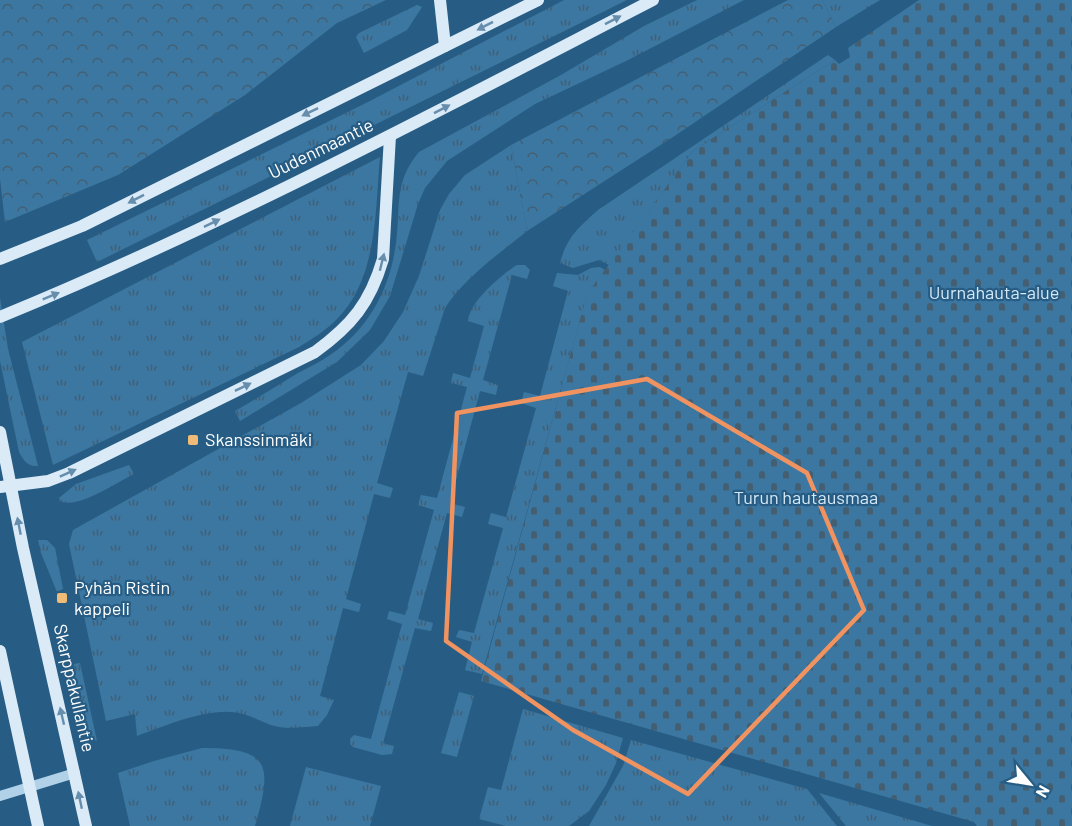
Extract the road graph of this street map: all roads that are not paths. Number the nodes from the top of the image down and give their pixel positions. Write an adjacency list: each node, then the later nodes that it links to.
1 (440, 0): 4 (main road)
2 (538, 0): 4 (main road, Uudenmaantie, one-way to 4)
3 (653, 0): 5 (main road, Uudenmaantie, one-way to 3)
4 (445, 46): 6 (main road, Uudenmaantie, one-way to 6)
5 (390, 135): 7 (main road, Uudenmaantie, one-way to 5); 9 (main road, one-way to 5)
6 (0, 259)
7 (0, 317)
8 (0, 432): 9 (main road, Skarppakullantie)
9 (6, 487): 11 (main road, Skarppakullantie, one-way to 9)
10 (0, 651): 12 (main road)
11 (75, 773): 12 (street); 15 (main road, Skarppakullantie, one-way to 11)
12 (28, 787): 13 (street); 14 (main road)
13 (0, 796)
14 (38, 826)
15 (86, 826)

